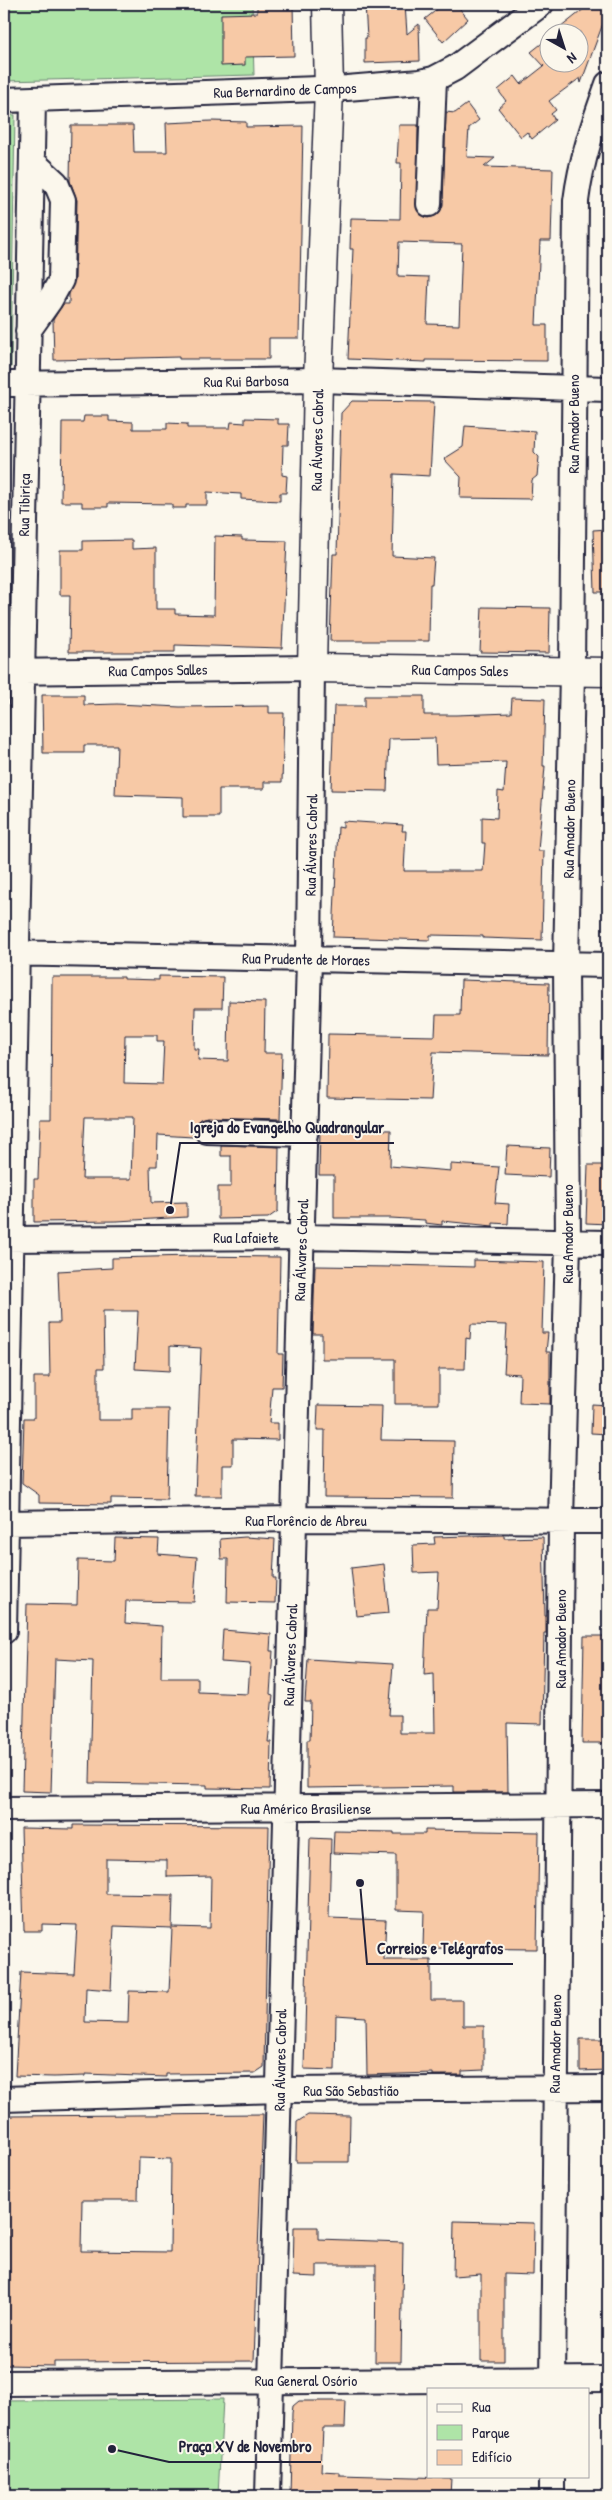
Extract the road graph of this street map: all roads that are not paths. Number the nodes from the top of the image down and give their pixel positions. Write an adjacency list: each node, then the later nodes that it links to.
1 (327, 4): 5 (main road, Rua Álvares Cabral)
2 (541, 4): 3 (street, Rua Bernardino de Campos)
3 (434, 79): 5 (street, Rua Bernardino de Campos); 9 (street)
4 (608, 84): 13 (street, Rua Amador Bueno)
5 (329, 89): 7 (street, Rua Bernardino de Campos); 11 (main road, Rua Álvares Cabral)
6 (4, 100): 7 (street, Rua Bernardino de Campos)
7 (34, 100): 8 (street, Rua Tibiriça)
8 (32, 161): 10 (street, Rua Tibiriça); 10 (street)
9 (429, 204)
10 (28, 330): 12 (street, Rua Tibiriça)
11 (318, 380): 12 (street, Rua Rui Barbosa); 13 (street, Rua Rui Barbosa); 15 (main road, Rua Álvares Cabral)
12 (15, 384): 16 (street, Rua Tibiriça)
13 (573, 388): 14 (street, Rua Rui Barbosa); 17 (street, Rua Amador Bueno)
14 (608, 389)
15 (312, 668): 16 (street, Rua Campos Salles); 17 (main road, Rua Campos Sales); 20 (street, Rua Álvares Cabral)
16 (12, 672): 19 (street, Rua Tibiriça)
17 (572, 672): 18 (main road, Rua Campos Sales); 21 (street, Rua Amador Bueno)
18 (608, 672)
19 (11, 953): 20 (street, Rua Prudente de Moraes); 23 (street, Rua Tibiriça)
20 (309, 959): 21 (street, Rua Prudente de Moraes); 25 (street, Rua Álvares Cabral)
21 (566, 965): 22 (street, Rua Prudente de Moraes); 28 (street, Rua Amador Bueno)
22 (608, 965)
23 (9, 1113): 27 (street, Rua Tibiriça)
24 (207, 1131): 25 (street)
25 (305, 1134): 26 (street, Rua Álvares Cabral)
26 (302, 1237): 27 (street, Rua Lafaiete); 28 (street, Rua Lafaiete); 30 (street, Rua Álvares Cabral)
27 (8, 1239): 33 (street, Rua Tibiriça)
28 (568, 1242): 29 (street, Rua Lafaiete); 31 (street, Rua Amador Bueno)
29 (608, 1243)
30 (294, 1519): 31 (street, Rua Florêncio de Abreu); 33 (street, Rua Florêncio de Abreu); 37 (street, Rua Álvares Cabral)
31 (561, 1521): 32 (street, Rua Florêncio de Abreu); 36 (street, Rua Amador Bueno)
32 (608, 1521)
33 (5, 1523): 34 (street, Rua Tibiriça)
34 (4, 1631)
35 (608, 1805): 36 (street, Rua Américo Brasiliense)
36 (559, 1806): 37 (street, Rua Américo Brasiliense); 39 (street, Rua Amador Bueno)
37 (286, 1808): 38 (street, Rua Américo Brasiliense); 41 (street, Rua Álvares Cabral)
38 (4, 1809)
39 (554, 2088): 40 (street, Rua São Sebastião); 41 (street, Rua São Sebastião); 46 (street, Rua Amador Bueno)
40 (608, 2088)
41 (280, 2090): 42 (street, Rua São Sebastião); 44 (street, Rua Álvares Cabral)
42 (4, 2099)
43 (608, 2379): 46 (street, Rua General Osório)
44 (271, 2380): 45 (street, Rua General Osório); 46 (street, Rua General Osório); 48 (street, Rua Álvares Cabral)
45 (4, 2383)
46 (553, 2384)
47 (552, 2478): 49 (street)
48 (268, 2496)
49 (552, 2496)

